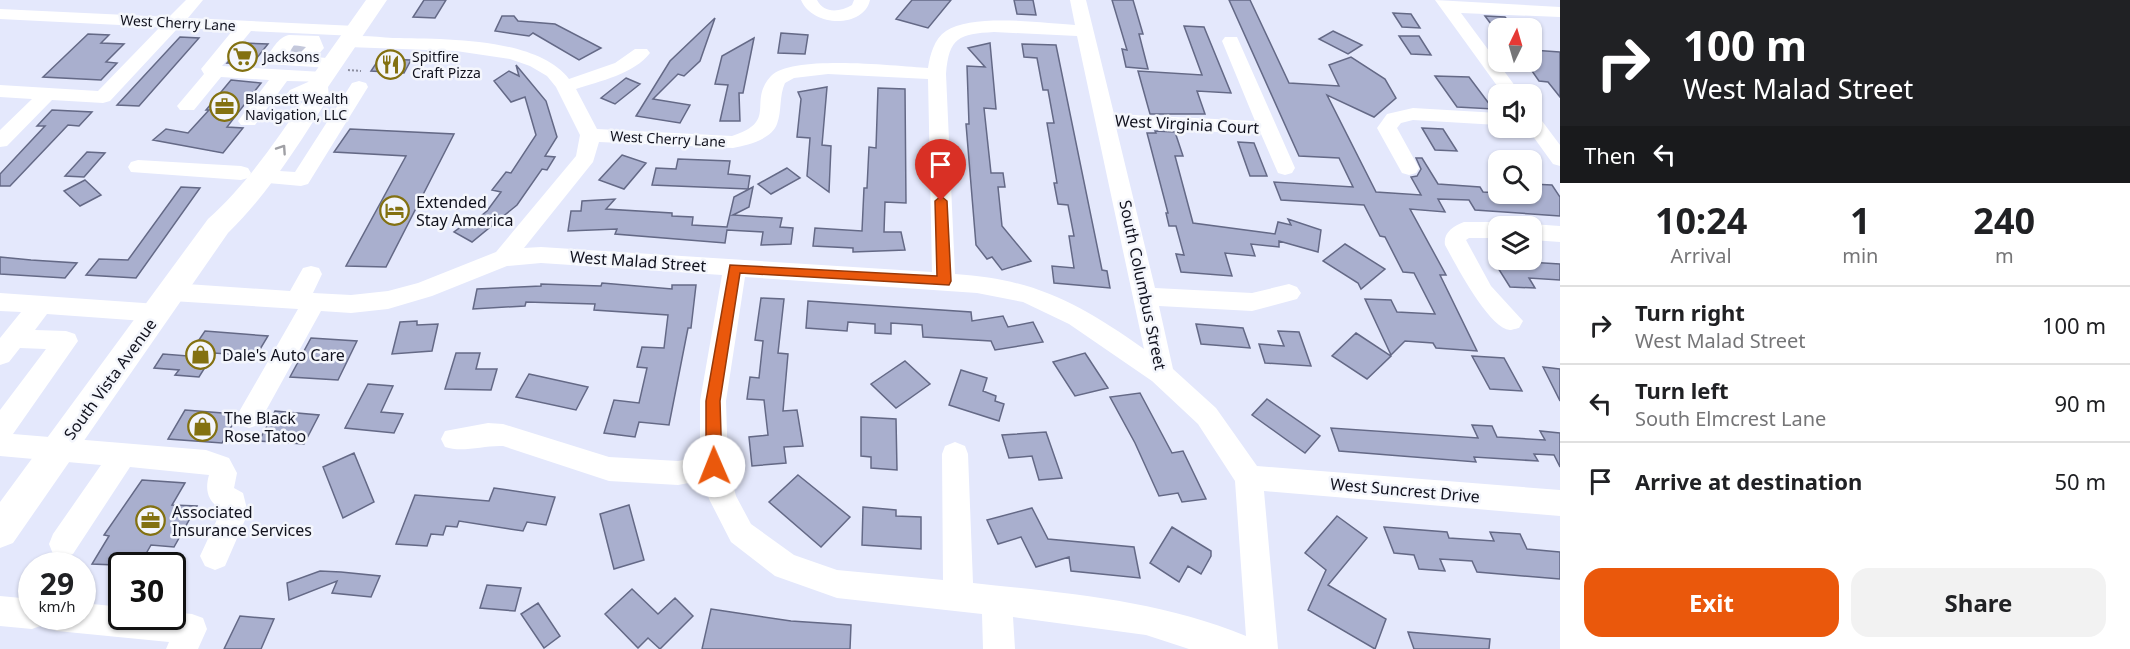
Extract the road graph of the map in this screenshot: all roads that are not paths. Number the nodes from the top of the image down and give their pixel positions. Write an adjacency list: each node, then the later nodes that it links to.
1 (195, 0): 9 (street)
2 (377, 0): 12 (main road, South Vista Avenue)
3 (809, 0): 4 (street)
4 (862, 0)
5 (1078, 0): 11 (street, South Columbus Street)
6 (1446, 4): 7 (street); 20 (street)
7 (1560, 12)
8 (0, 14): 9 (street, West Cherry Lane)
9 (174, 22): 10 (street, West Cherry Lane); 24 (street)
10 (248, 32): 14 (street, West Cherry Lane); 16 (street)
11 (1085, 32): 17 (street); 27 (street, South Columbus Street)
12 (352, 36): 14 (street, West Cherry Lane); 19 (main road, South Vista Avenue); 22 (street, West Cherry Lane)
13 (1231, 41): 29 (street)
14 (303, 46): 19 (street)
15 (641, 53): 22 (street)
16 (215, 72): 18 (street); 25 (street)
17 (937, 74): 30 (street, West Cherry Lane); 44 (street)
18 (282, 76): 19 (street); 28 (street)
19 (324, 76): 37 (main road, South Vista Avenue)
20 (1505, 84)
21 (359, 87): 37 (street)
22 (565, 87): 30 (street, West Cherry Lane)
23 (0, 92): 24 (street)
24 (47, 94): 32 (street)
25 (187, 106)
26 (1488, 118): 36 (street)
27 (1106, 120): 29 (street, West Virginia Court); 46 (street, South Columbus Street)
28 (248, 121)
29 (1268, 128): 35 (street)
30 (590, 135): 41 (street)
31 (1542, 135): 33 (street)
32 (0, 141)
33 (1560, 159)
34 (138, 168): 37 (street)
35 (1285, 168)
36 (1409, 168)
37 (253, 175): 49 (main road, South Vista Avenue)
38 (1488, 230): 51 (street)
39 (1542, 233): 40 (street)
40 (1560, 234)
41 (504, 258): 42 (street, West Malad Street); 47 (street, West Malad Street)
42 (735, 268): 44 (street, West Malad Street); 61 (street)
43 (311, 274): 47 (street)
44 (944, 281): 53 (street, West Malad Street)
45 (1289, 293): 46 (street)
46 (1145, 296): 53 (street, South Columbus Street)
47 (305, 301): 49 (street, West Malad Street); 54 (street)
48 (0, 302): 50 (street, West Malad Street)
49 (165, 302): 50 (street, West Malad Street); 58 (main road, South Vista Avenue)
50 (41, 305): 52 (street)
51 (1511, 321)
52 (7, 346): 55 (street)
53 (1161, 374): 62 (street, South Columbus Street)
54 (249, 417)
55 (0, 430)
56 (454, 439): 61 (street)
57 (0, 444): 58 (street)
58 (59, 450): 60 (street); 64 (main road, South Vista Avenue)
59 (955, 454): 67 (street)
60 (123, 455): 65 (street); 66 (street)
61 (714, 466): 67 (street)
62 (1249, 478): 63 (street, West Suncrest Drive); 73 (street, South Columbus Street)
63 (1560, 503)
64 (0, 531)
65 (63, 544)
66 (215, 556)
67 (958, 596): 68 (street)
68 (997, 600): 71 (street); 72 (street)
69 (96, 619): 70 (street)
70 (182, 649)
71 (999, 649)
72 (1238, 649)
73 (1262, 649)

